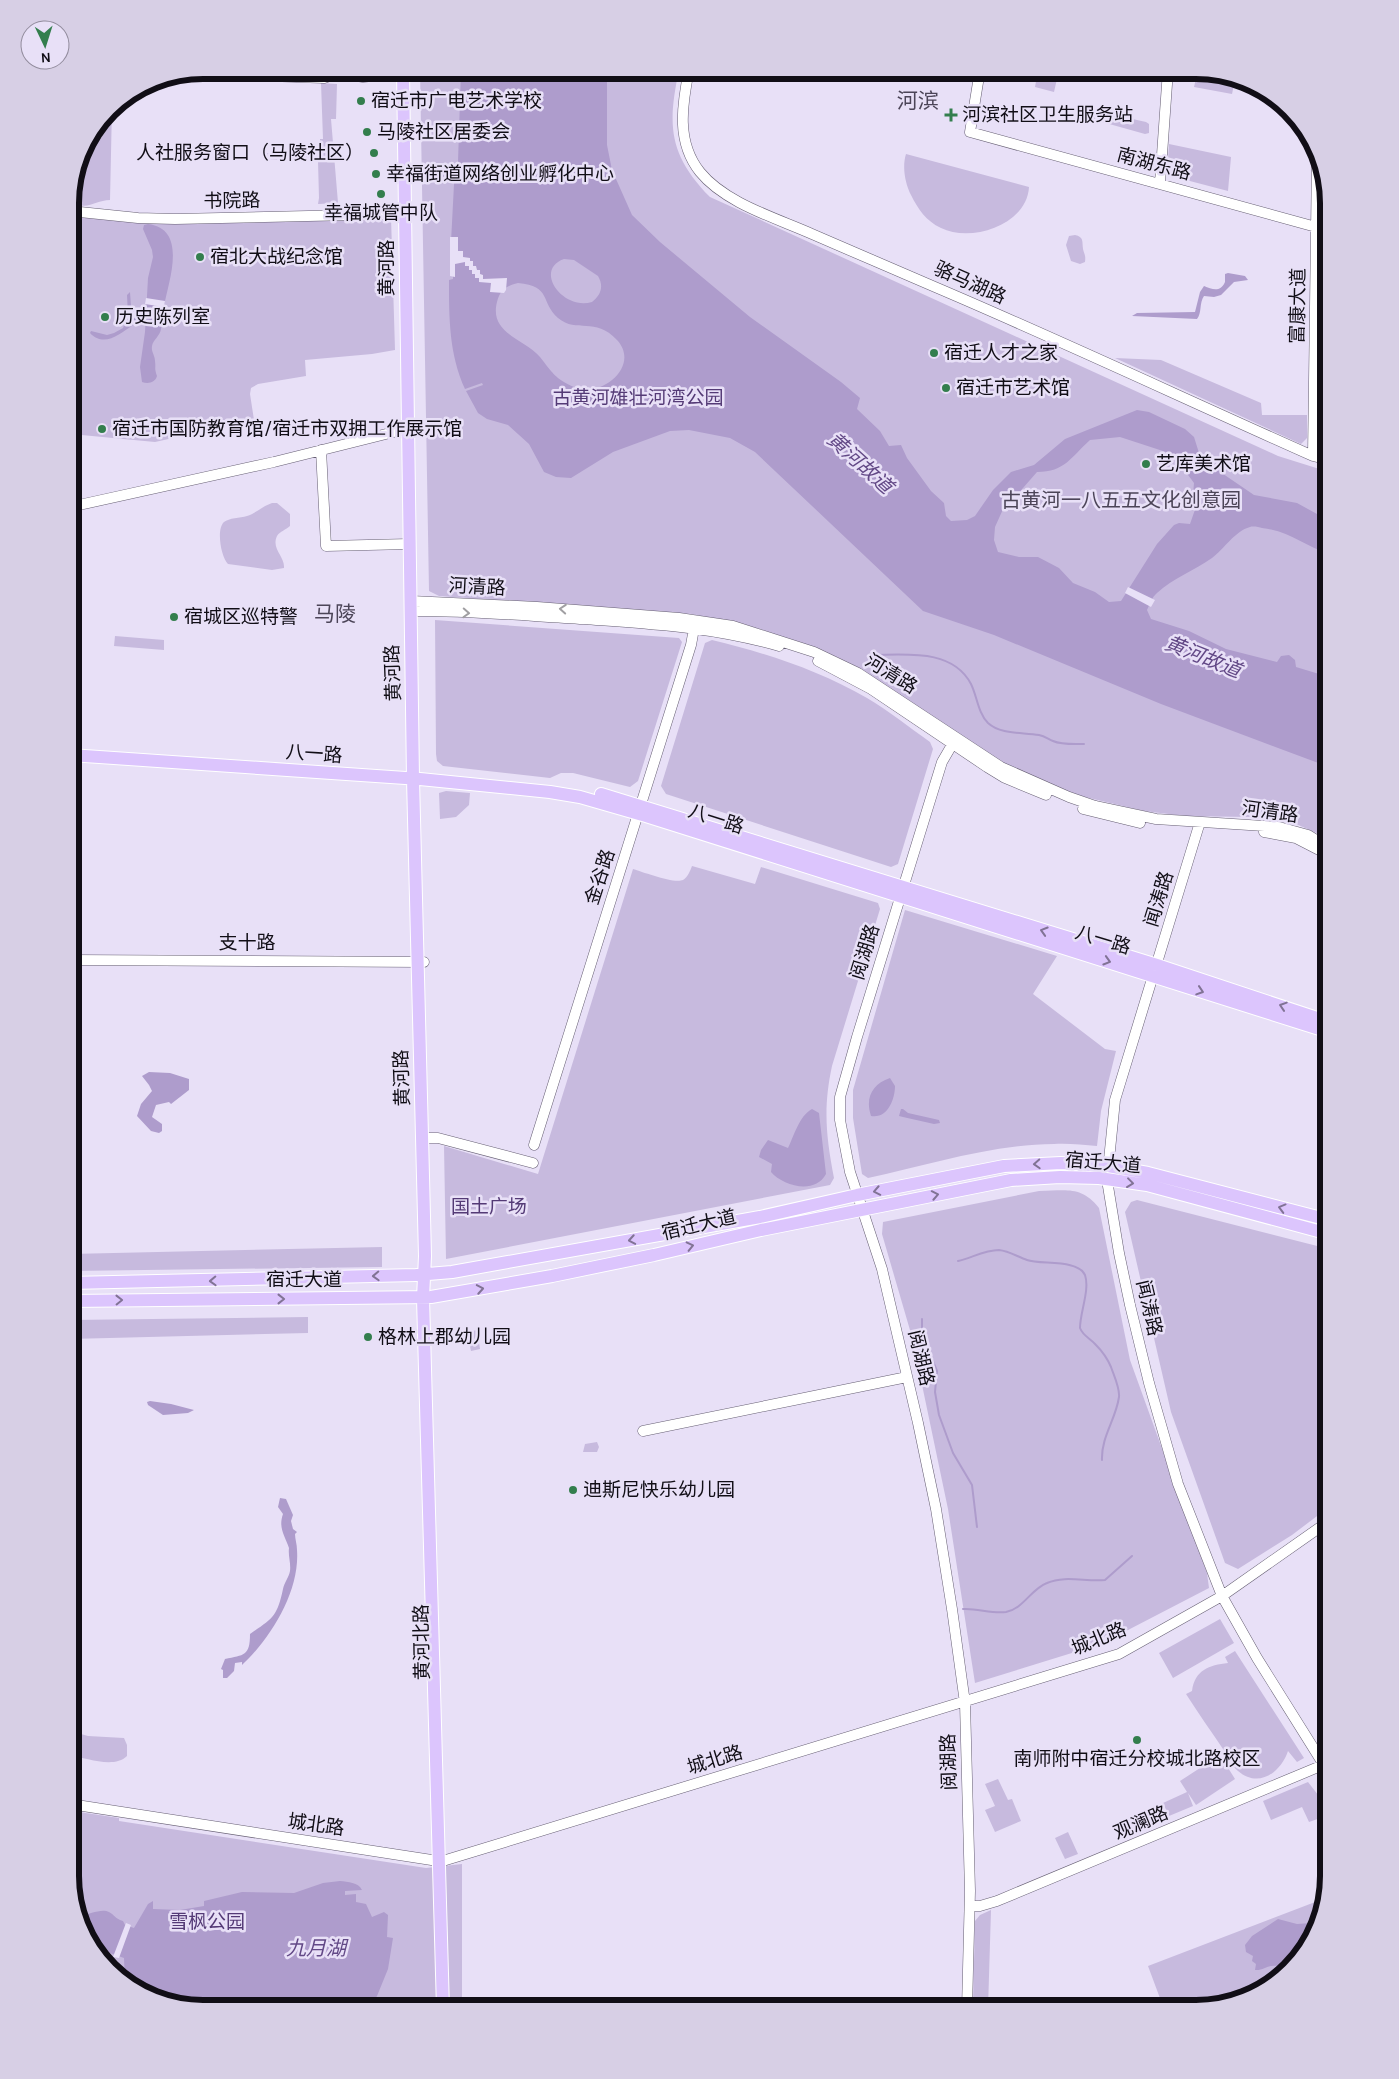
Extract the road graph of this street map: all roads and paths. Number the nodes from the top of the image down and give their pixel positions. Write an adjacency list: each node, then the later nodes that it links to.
1 (398, 79): 12 (main road, 黄河路)
2 (409, 79): 12 (main road, 黄河路)
3 (688, 79): 14 (street, 骆马湖路)
4 (979, 79): 7 (street, 南湖东路)
5 (1167, 79): 7 (street)
6 (1317, 175): 10 (street, 富康大道)
7 (1160, 183): 10 (street, 南湖东路)
8 (79, 212): 9 (street, 书院路)
9 (395, 214)
10 (1316, 226): 11 (street, 南湖东路); 14 (street, 富康大道)
11 (1320, 227)
12 (410, 428): 13 (street); 17 (main road, 黄河路); 18 (main road, 黄河路)
13 (321, 450): 16 (street); 17 (street)
14 (1313, 456): 15 (street, 骆马湖路)
15 (1320, 458)
16 (79, 505)
17 (410, 544): 18 (main road, 黄河路)
18 (415, 604): 19 (street, 河清路); 23 (main road, 黄河路)
19 (695, 624): 20 (street, 河清路); 24 (street, 金谷路)
20 (954, 741): 25 (street, 河清路); 28 (street, 阅湖路)
21 (79, 750): 23 (main road, 八一路)
22 (79, 756): 23 (main road, 八一路)
23 (417, 776): 24 (main road, 八一路); 30 (main road, 黄河路)
24 (640, 810): 28 (main road, 八一路); 35 (street, 金谷路)
25 (1200, 826): 26 (street, 河清路); 27 (street, 河清路); 31 (street, 闻涛路)
26 (1320, 842)
27 (1320, 850)
28 (901, 892): 31 (main road, 八一路); 39 (street, 阅湖路)
29 (79, 960): 30 (street, 支十路)
30 (421, 962): 34 (main road, 黄河路); 43 (main road, 黄河路)
31 (1155, 971): 32 (main road, 八一路, one-way to 31); 33 (main road, 八一路, one-way to 33); 37 (street, 闻涛路)
32 (1320, 1019)
33 (1320, 1029)
34 (429, 1138): 36 (street); 43 (main road, 黄河路)
35 (534, 1145)
36 (534, 1163)
37 (1108, 1166): 38 (street, 闻涛路); 39 (main road, 宿迁大道, one-way to 39); 41 (main road, 宿迁大道, one-way to 37)
38 (1107, 1180): 40 (main road, 宿迁大道, one-way to 38); 42 (main road, 宿迁大道, one-way to 42); 50 (street, 闻涛路)
39 (857, 1195): 40 (street, 阅湖路); 43 (main road, 宿迁大道, one-way to 43)
40 (862, 1209): 45 (main road, 宿迁大道, one-way to 40); 47 (street, 阅湖路)
41 (1320, 1215)
42 (1320, 1232)
43 (428, 1274): 44 (main road, 宿迁大道, one-way to 44); 45 (main road, 黄河北路)
44 (79, 1283)
45 (427, 1297): 46 (main road, 宿迁大道, one-way to 45); 55 (main road, 黄河北路)
46 (79, 1301)
47 (907, 1377): 48 (street); 51 (street, 阅湖路)
48 (644, 1431)
49 (1320, 1527): 50 (street, 城北路)
50 (1222, 1596): 51 (street, 城北路); 52 (street, 闻涛路)
51 (965, 1703): 55 (street, 城北路); 56 (street, 阅湖路)
52 (1320, 1759)
53 (1320, 1771): 56 (street, 观澜路)
54 (79, 1805): 55 (street, 城北路)
55 (442, 1860): 57 (main road, 黄河北路); 58 (main road, 黄河北路)
56 (970, 1906): 59 (street, 阅湖路)
57 (443, 2000)
58 (450, 2000)
59 (967, 2000)

